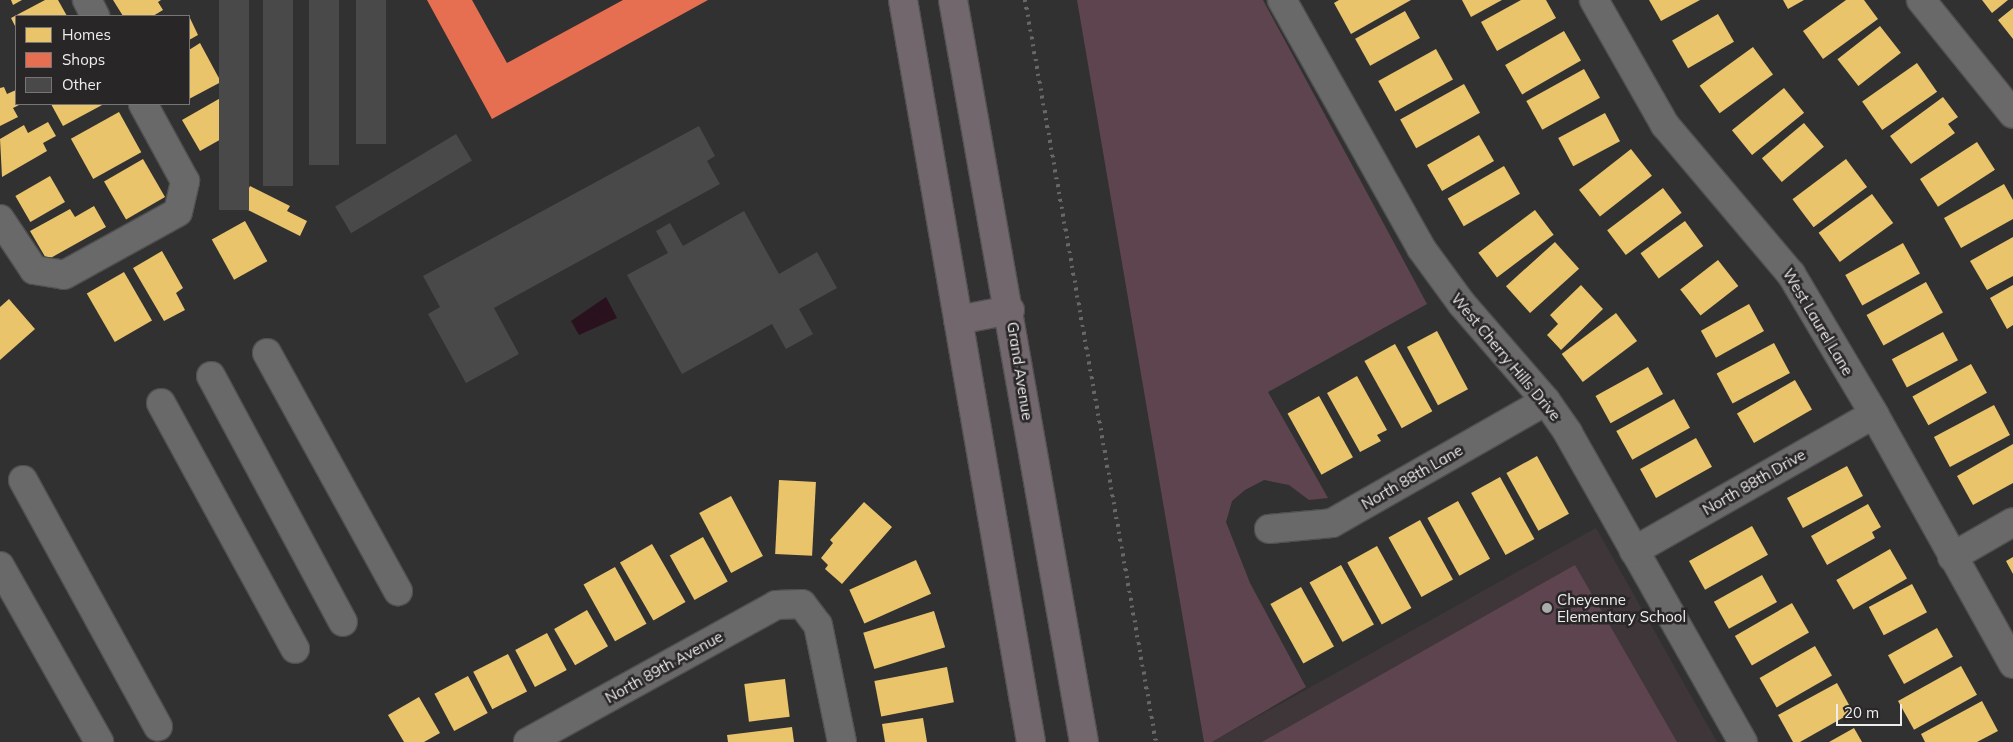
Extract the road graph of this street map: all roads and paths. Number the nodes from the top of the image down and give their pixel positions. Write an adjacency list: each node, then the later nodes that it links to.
1 (86, 0): 7 (street)
2 (903, 0): 12 (highway)
3 (953, 0): 11 (highway, Grand Avenue)
4 (1282, 0): 15 (street, West Cherry Hills Drive)
5 (1594, 0): 17 (street, West Laurel Lane)
6 (1921, 0): 9 (street)
7 (94, 15)
8 (144, 105): 10 (street)
9 (2013, 114)
10 (0, 219)
11 (1010, 310): 12 (highway); 33 (highway, Grand Avenue)
12 (958, 320): 32 (highway)
13 (267, 353): 24 (street)
14 (211, 376): 25 (street)
15 (1546, 401): 20 (street, North 88th Lane); 21 (street, West Cherry Hills Drive)
16 (161, 403): 26 (street)
17 (1874, 414): 21 (street, North 88th Drive); 22 (street, West Laurel Lane)
18 (23, 480): 28 (street)
19 (2013, 522): 22 (street)
20 (1269, 529)
21 (1634, 551): 34 (street, West Cherry Hills Drive)
22 (1952, 557): 27 (street, West Laurel Lane)
23 (0, 566): 29 (street)
24 (398, 591)
25 (344, 622)
26 (295, 649)
27 (2013, 664)
28 (158, 726)
29 (99, 742)
30 (528, 742): 31 (street, North 89th Avenue)
31 (842, 742)
32 (1031, 742)
33 (1084, 742)
34 (1743, 742)

